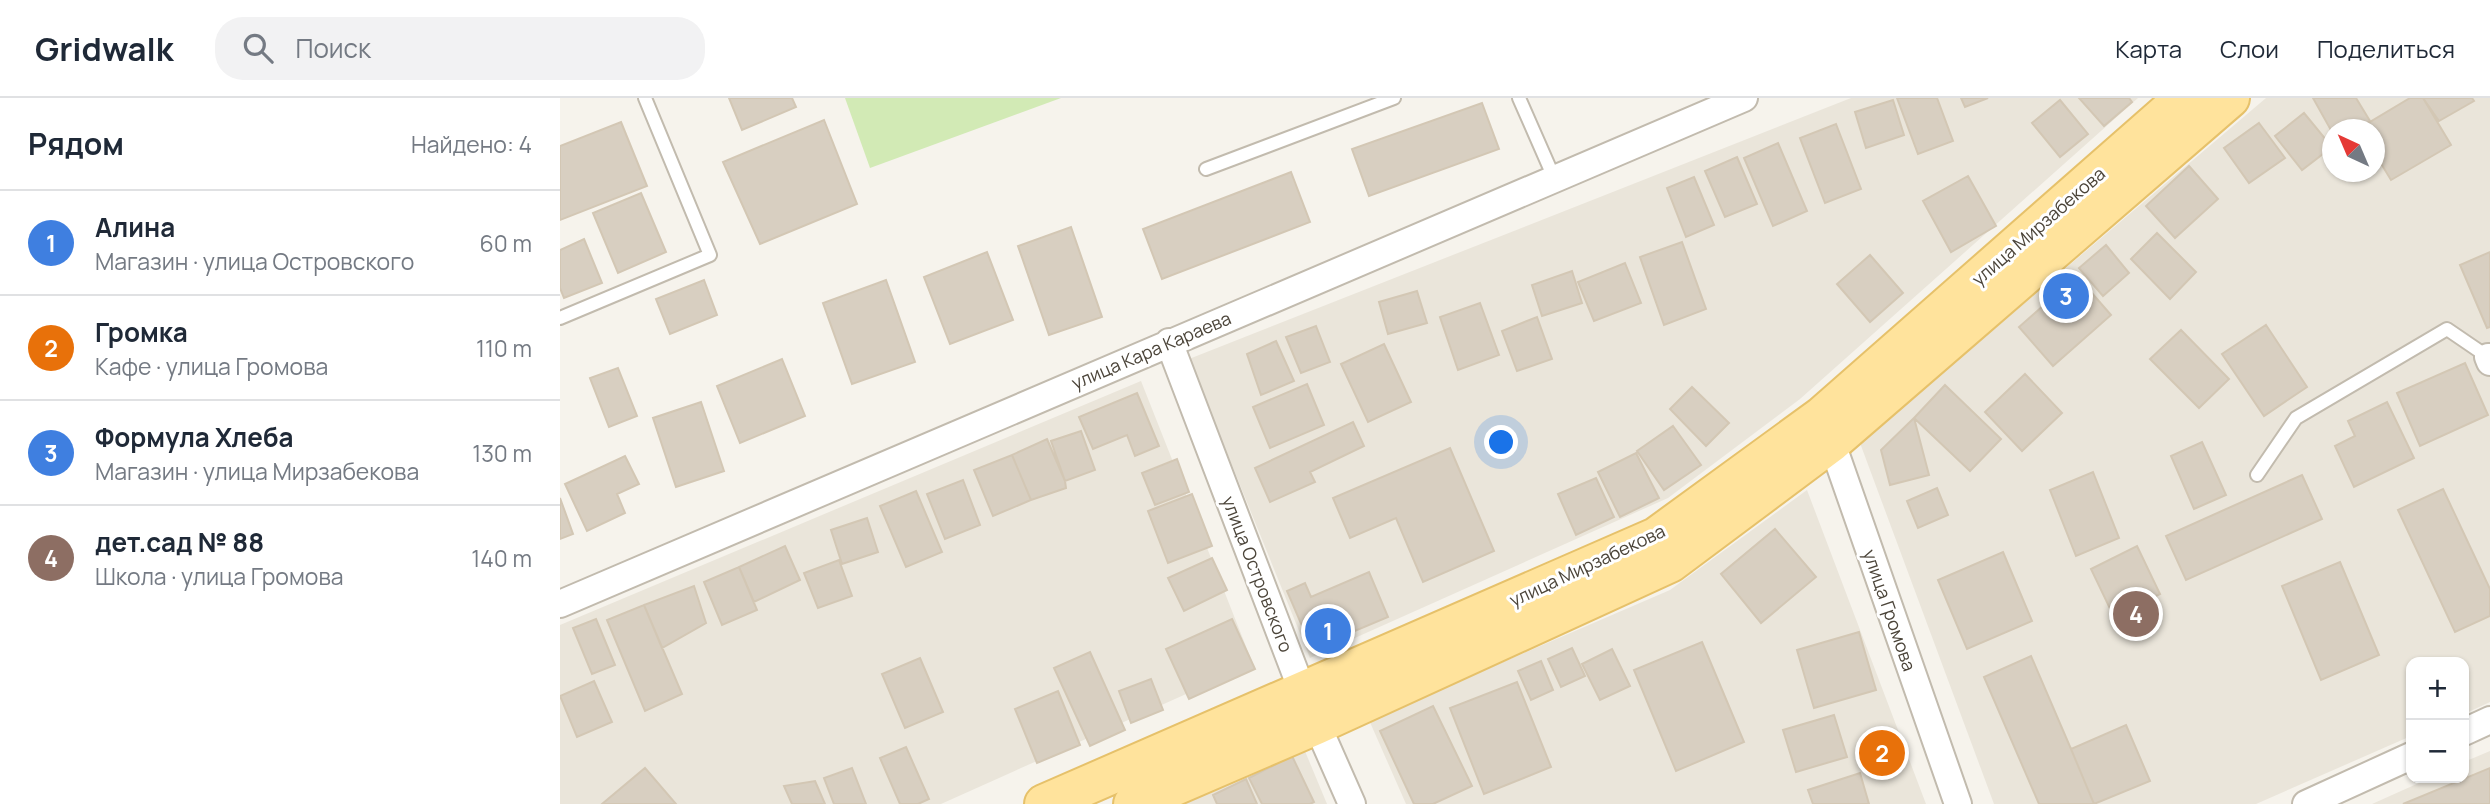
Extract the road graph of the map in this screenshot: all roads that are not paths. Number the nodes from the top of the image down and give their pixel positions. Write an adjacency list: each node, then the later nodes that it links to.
1 (645, 98): 9 (lane)
2 (1394, 98): 7 (lane)
3 (1519, 98): 8 (lane)
4 (1744, 98): 8 (street, улица Кара Караева)
5 (2184, 98): 12 (main road, улица Мирзабекова)
6 (2230, 98): 12 (main road, улица Мирзабекова)
7 (1206, 170)
8 (1555, 180): 10 (street, улица Кара Караева)
9 (560, 318)
10 (1169, 342): 14 (street, улица Кара Караева); 15 (street, улица Островского)
11 (2489, 359): 13 (lane)
12 (1827, 429): 15 (main road, улица Мирзабекова); 23 (street, улица Громова)
13 (2257, 475)
14 (560, 604)
15 (1310, 709): 20 (main road, улица Мирзабекова); 21 (main road, улица Мирзабекова); 22 (street, улица Островского)
16 (2490, 720): 17 (street)
17 (2469, 730)
18 (2406, 759): 19 (street)
19 (2338, 797): 24 (street)
20 (1044, 804)
21 (1133, 804)
22 (1352, 804)
23 (1958, 804)
24 (2306, 804)

